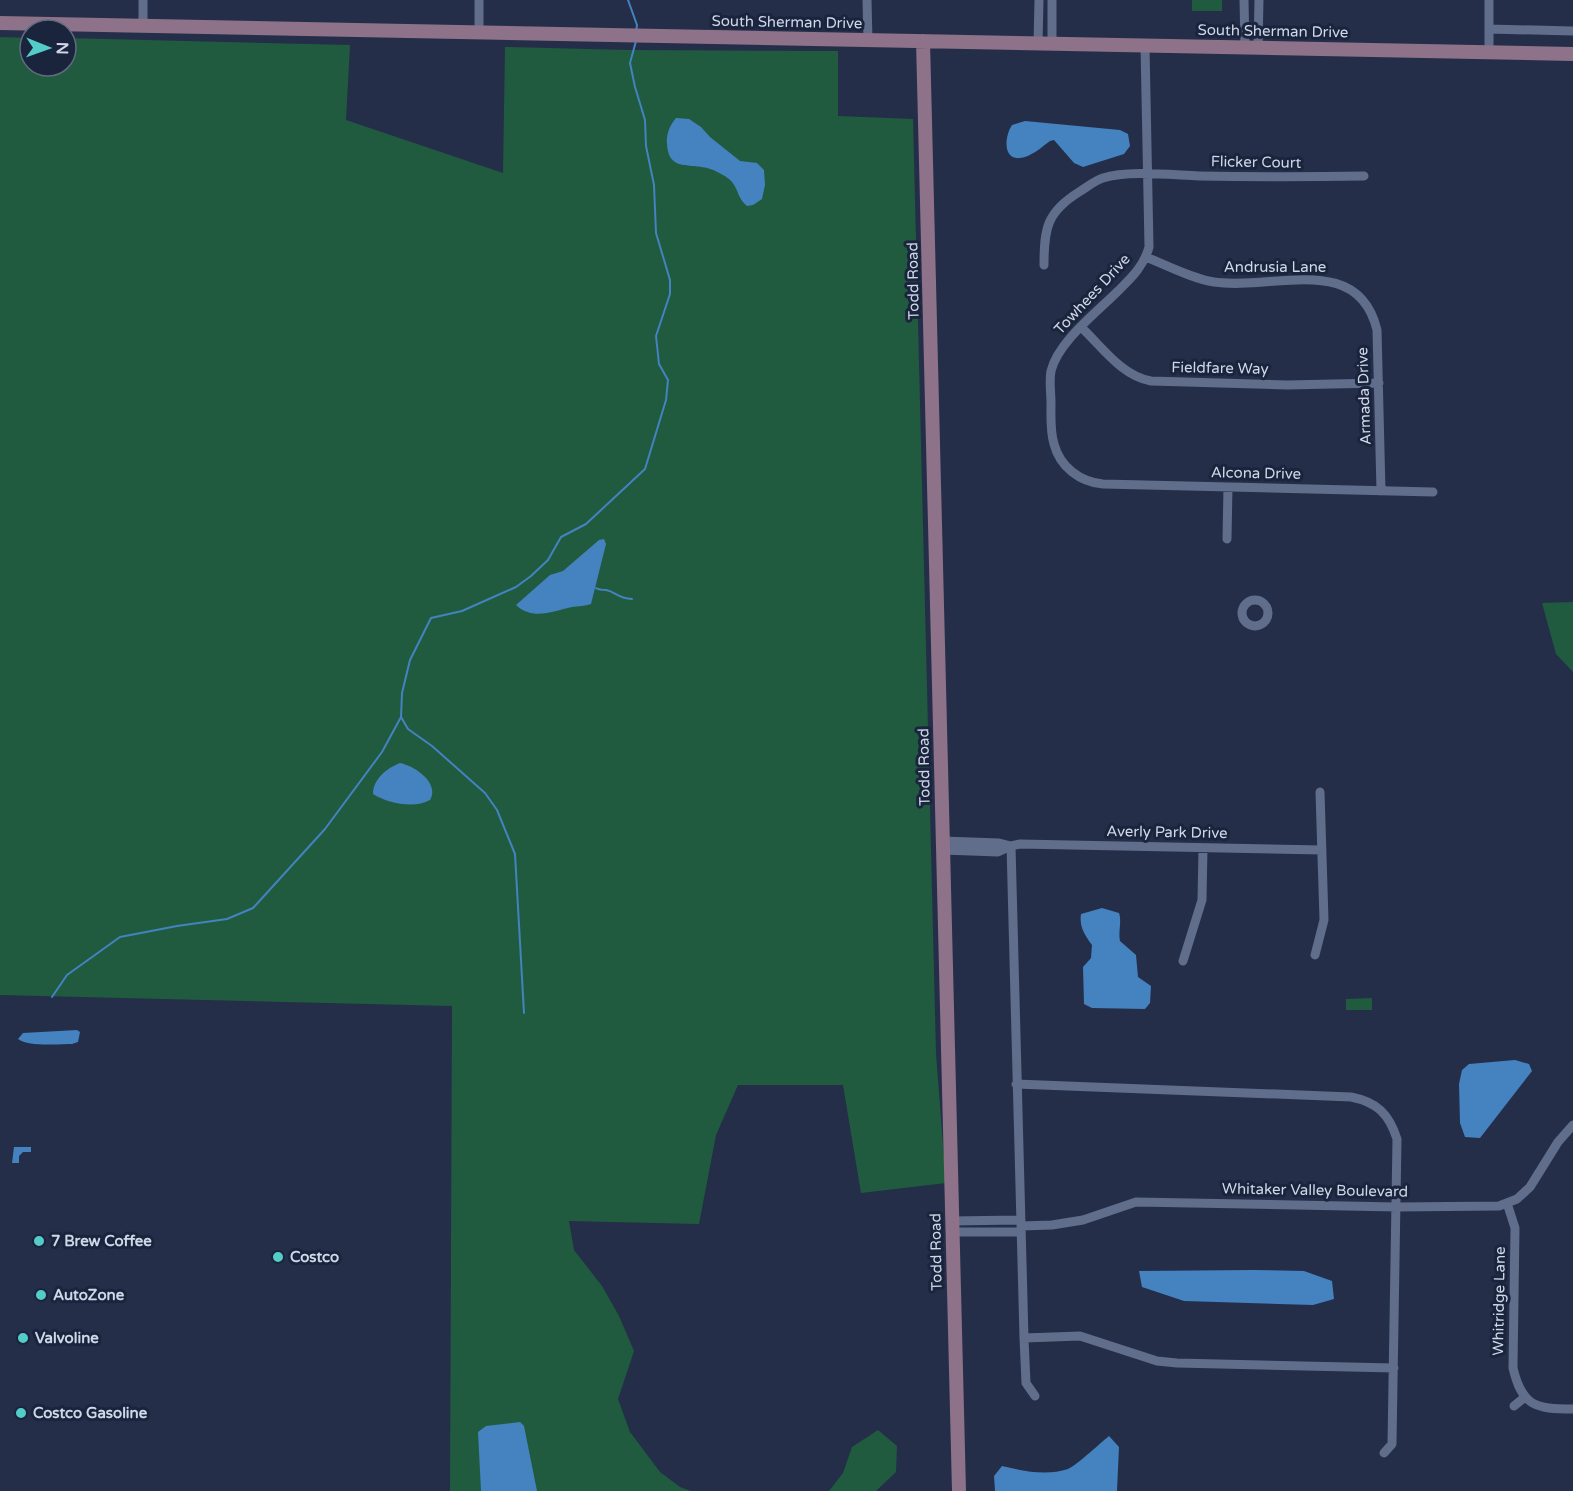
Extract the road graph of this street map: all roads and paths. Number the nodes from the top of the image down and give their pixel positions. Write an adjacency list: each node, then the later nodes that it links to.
1 (143, 0): 10 (street)
2 (479, 0): 13 (street)
3 (867, 0): 14 (street)
4 (1040, 0): 16 (street)
5 (1052, 0): 16 (street)
6 (1244, 0): 18 (street)
7 (1258, 0): 18 (street)
8 (1490, 0): 11 (street)
9 (0, 23): 10 (street, South Sherman Drive)
10 (143, 26): 13 (street, South Sherman Drive)
11 (1490, 29): 12 (street); 19 (street)
12 (1573, 31)
13 (479, 33): 14 (street, South Sherman Drive)
14 (868, 40): 15 (street, South Sherman Drive)
15 (923, 41): 16 (street, South Sherman Drive); 34 (street, Todd Road)
16 (1045, 44): 17 (street, South Sherman Drive)
17 (1145, 46): 18 (street, South Sherman Drive); 21 (street, Towhees Drive)
18 (1252, 47): 19 (street, South Sherman Drive)
19 (1489, 52): 20 (street, South Sherman Drive)
20 (1573, 54)
21 (1148, 175): 22 (street, Flicker Court); 23 (street, Towhees Drive); 24 (street, Flicker Court)
22 (1364, 176)
23 (1146, 256): 25 (street, Andrusia Lane); 26 (street, Towhees Drive)
24 (1044, 265)
25 (1366, 303): 27 (street, Armada Drive)
26 (1082, 327): 27 (street, Fieldfare Way); 28 (street, Towhees Drive)
27 (1379, 383): 30 (street, Armada Drive)
28 (1080, 478): 29 (street, Alcona Drive)
29 (1228, 487): 30 (street, Alcona Drive); 32 (street)
30 (1381, 491): 31 (street, Alcona Drive)
31 (1433, 492)
32 (1227, 539)
33 (1320, 792): 37 (street)
34 (943, 845): 35 (street, Averly Park Drive); 45 (street, Todd Road)
35 (1011, 846): 36 (street, Averly Park Drive); 40 (street)
36 (1203, 848): 37 (street, Averly Park Drive); 39 (street)
37 (1322, 850): 38 (street)
38 (1315, 955)
39 (1183, 960)
40 (1016, 1084): 43 (street); 44 (street)
41 (1573, 1125): 42 (street, Whitaker Valley Boulevard)
42 (1507, 1203): 43 (street, Whitaker Valley Boulevard); 49 (street, Whitridge Lane)
43 (1397, 1207): 44 (street, Whitaker Valley Boulevard); 47 (street)
44 (1021, 1226): 45 (street, Whitaker Valley Boulevard); 46 (street)
45 (952, 1227): 53 (street, Todd Road)
46 (1024, 1338): 47 (street); 48 (street)
47 (1394, 1368): 52 (street)
48 (1035, 1396)
49 (1524, 1397): 50 (street); 51 (street)
50 (1514, 1406)
51 (1573, 1409)
52 (1384, 1453)
53 (959, 1491)

